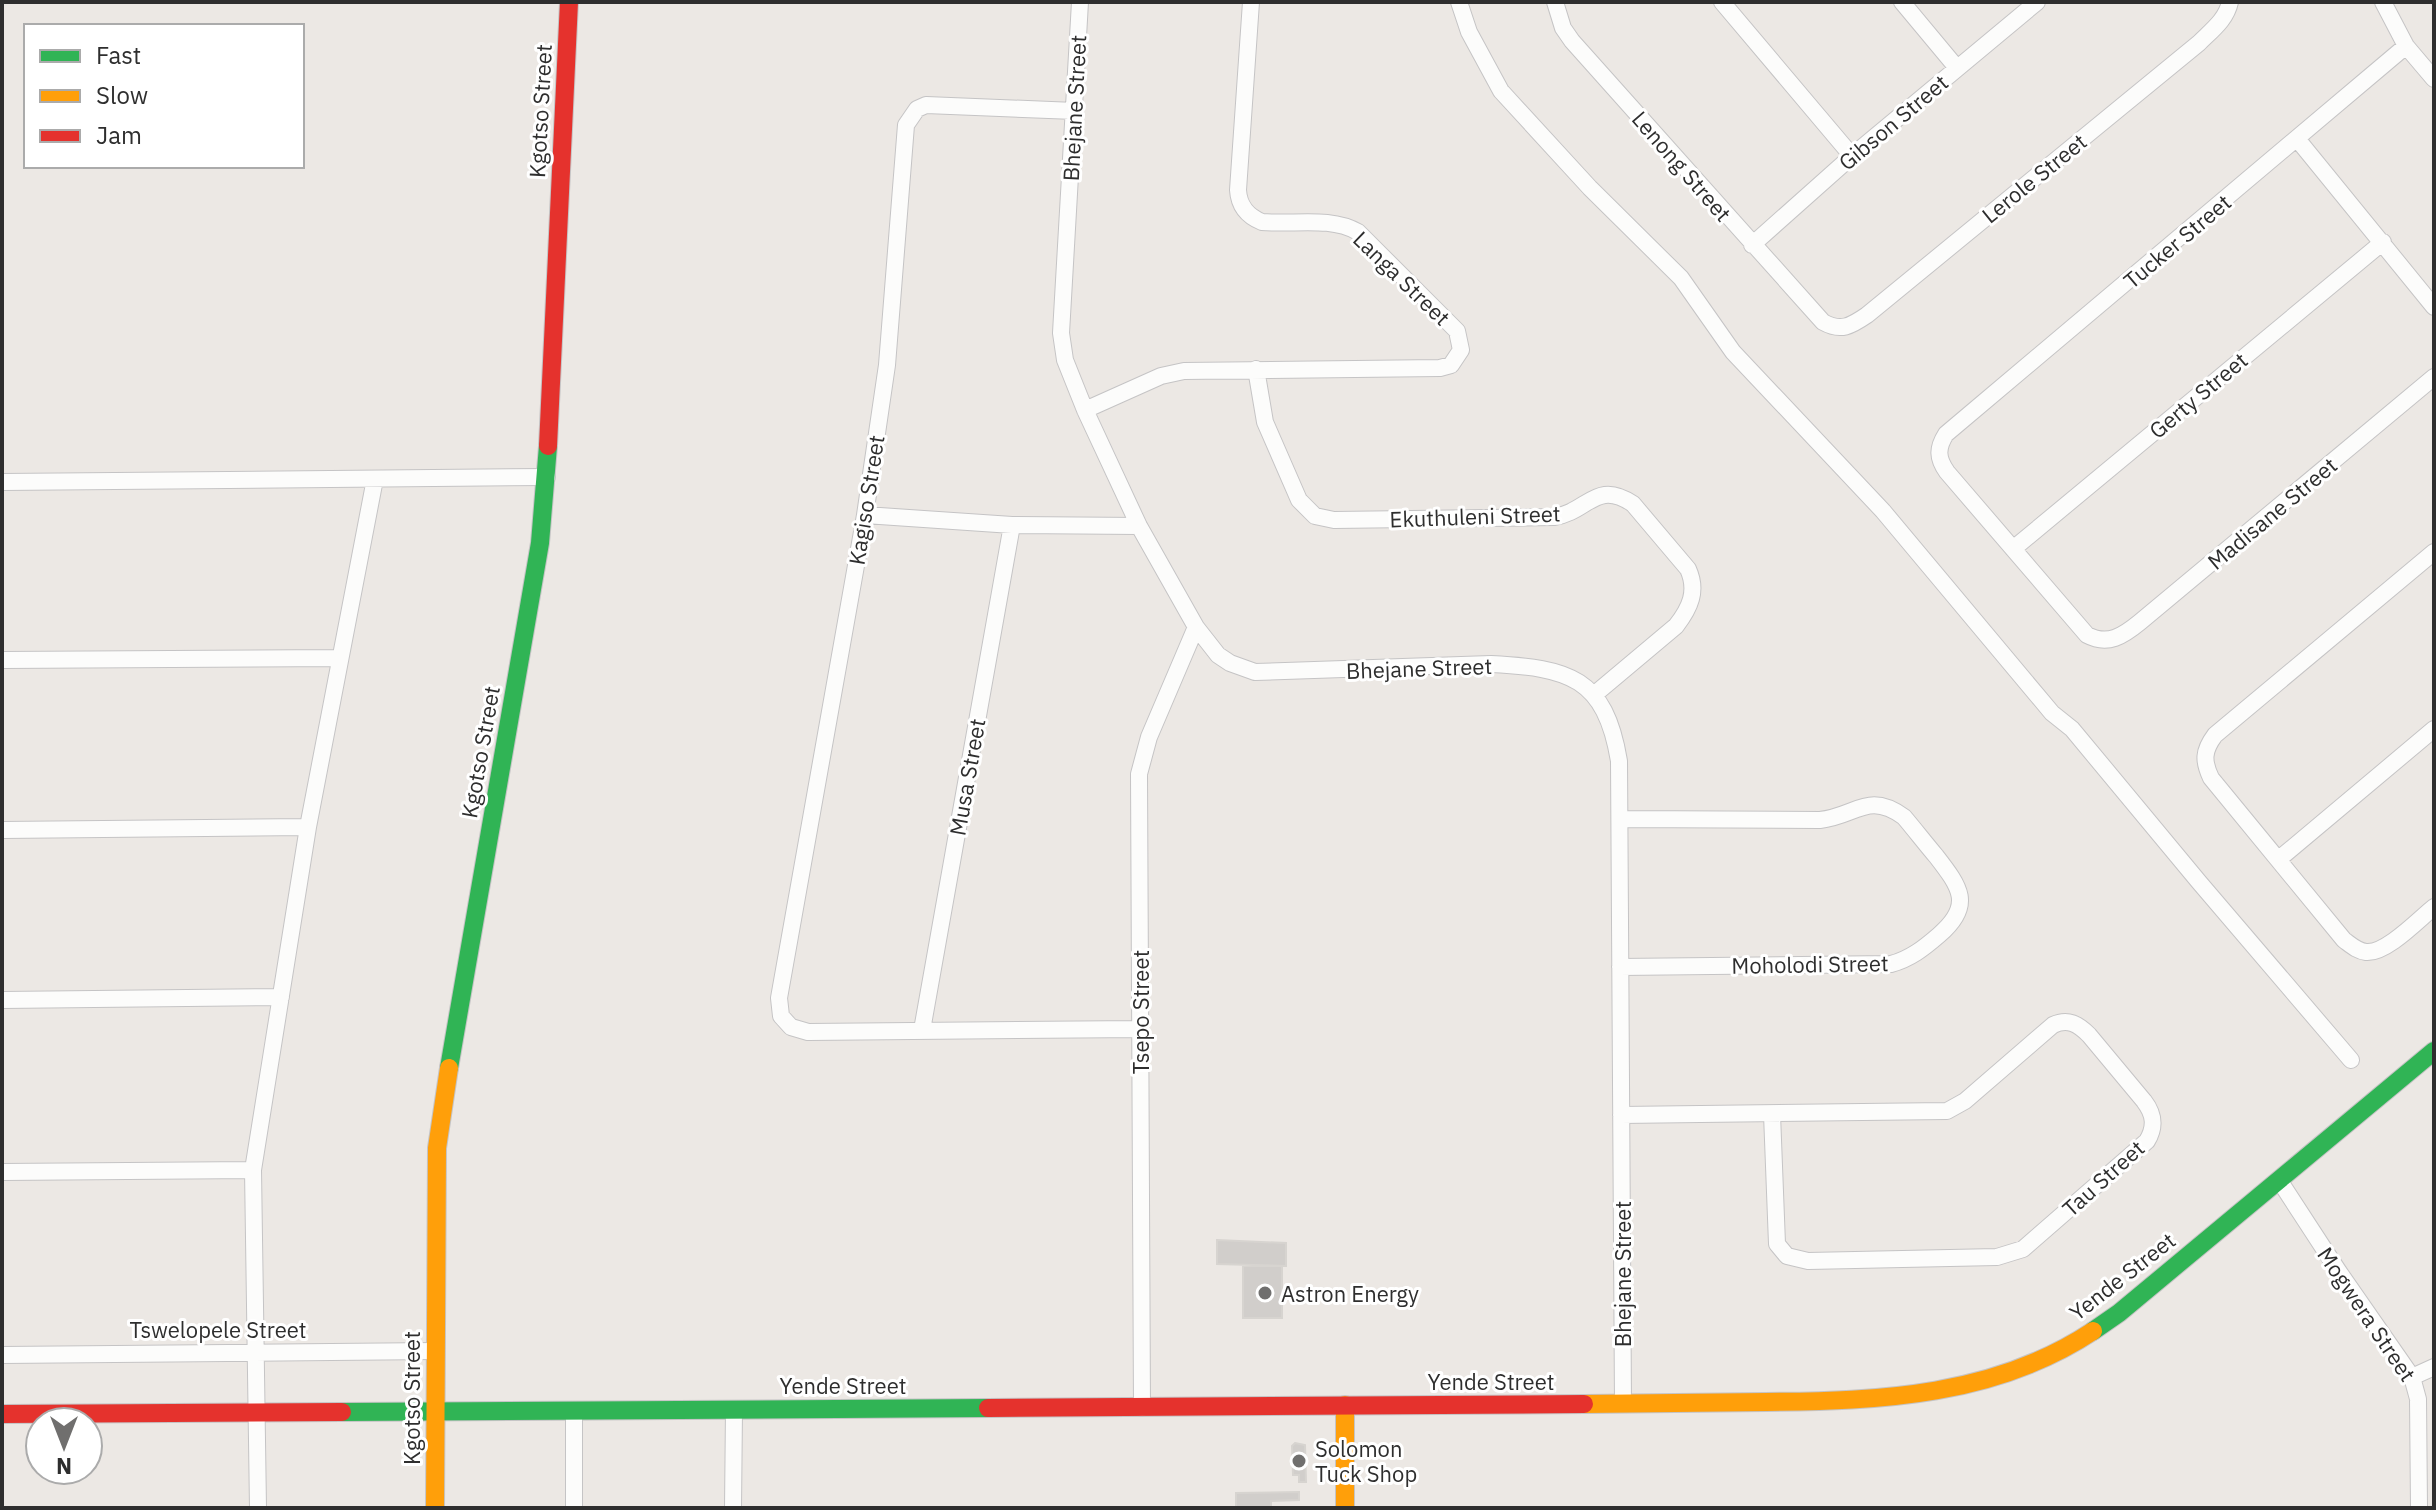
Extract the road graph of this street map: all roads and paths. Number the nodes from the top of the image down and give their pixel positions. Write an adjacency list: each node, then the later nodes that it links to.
1 (569, 2): 24 (street, Kgotso Street)
2 (1080, 2): 14 (street, Bhejane Street)
3 (1251, 2): 21 (street, Langa Street)
4 (1459, 2): 48 (street)
5 (1555, 2): 18 (street, Lenong Street)
6 (1722, 2): 16 (street)
7 (1902, 2): 12 (street)
8 (2037, 2): 12 (street, Gibson Street)
9 (2230, 2): 20 (street, Lerole Street)
10 (2383, 2): 11 (street)
11 (2406, 46): 13 (street); 15 (street, Tucker Street)
12 (1957, 68): 16 (street, Gibson Street)
13 (2434, 79)
14 (1075, 111): 23 (street, Bhejane Street); 27 (street, Kagiso Street)
15 (2298, 140): 17 (street); 30 (street, Tucker Street)
16 (1852, 156): 18 (street, Gibson Street)
17 (2383, 242): 19 (street); 30 (street, Gerty Street)
18 (1752, 245): 20 (street, Lenong Street)
19 (2434, 307)
20 (1823, 322)
21 (1256, 369): 23 (street, Langa Street); 35 (street, Ekuthuleni Street)
22 (2434, 377): 30 (street, Madisane Street)
23 (1085, 410): 29 (street, Bhejane Street)
24 (547, 477): 25 (street); 54 (street, Kgotso Street)
25 (375, 479): 26 (street); 33 (street)
26 (2, 482)
27 (865, 515): 28 (street); 46 (street, Kagiso Street)
28 (1012, 525): 29 (street); 46 (street, Musa Street)
29 (1139, 526): 32 (street, Bhejane Street)
30 (2013, 549)
31 (2434, 552): 40 (street)
32 (1196, 627): 35 (street, Bhejane Street); 45 (street, Tsepo Street)
33 (340, 658): 34 (street); 38 (street)
34 (2, 660)
35 (1595, 694): 37 (street, Bhejane Street)
36 (2434, 729): 40 (street)
37 (1620, 819): 42 (street, Bhejane Street); 42 (street, Moholodi Street)
38 (308, 827): 39 (street); 43 (street)
39 (2, 830)
40 (2279, 859): 41 (street)
41 (2434, 907)
42 (1620, 967): 50 (street, Bhejane Street)
43 (281, 997): 44 (street); 51 (street)
44 (2, 1000)
45 (1140, 1029): 46 (street); 61 (street, Tsepo Street)
46 (922, 1030)
47 (2434, 1051): 53 (street, Yende Street)
48 (2351, 1060)
49 (1772, 1114): 49 (street, Tau Street); 50 (street, Tau Street)
50 (1621, 1115): 59 (street, Bhejane Street)
51 (253, 1170): 52 (street); 55 (street)
52 (2, 1172)
53 (2279, 1180): 58 (street, Mogwera Street); 59 (street, Yende Street)
54 (435, 1351): 55 (street, Tswelopele Street); 63 (street, Kgotso Street)
55 (255, 1353): 56 (street, Tswelopele Street); 66 (street)
56 (2, 1355)
57 (2434, 1367): 58 (street)
58 (2412, 1377): 72 (street, Mogwera Street)
59 (1623, 1404): 60 (street, Yende Street)
60 (1345, 1405): 61 (street, Yende Street); 71 (street)
61 (1142, 1408): 62 (street, Yende Street)
62 (734, 1410): 64 (street, Yende Street); 70 (street)
63 (434, 1411): 64 (street, Yende Street); 66 (street); 68 (street, Kgotso Street)
64 (574, 1411): 69 (street)
65 (2, 1414): 66 (street)
66 (256, 1414): 67 (street)
67 (258, 1508)
68 (435, 1508)
69 (574, 1508)
70 (733, 1508)
71 (1345, 1508)
72 (2419, 1508)

